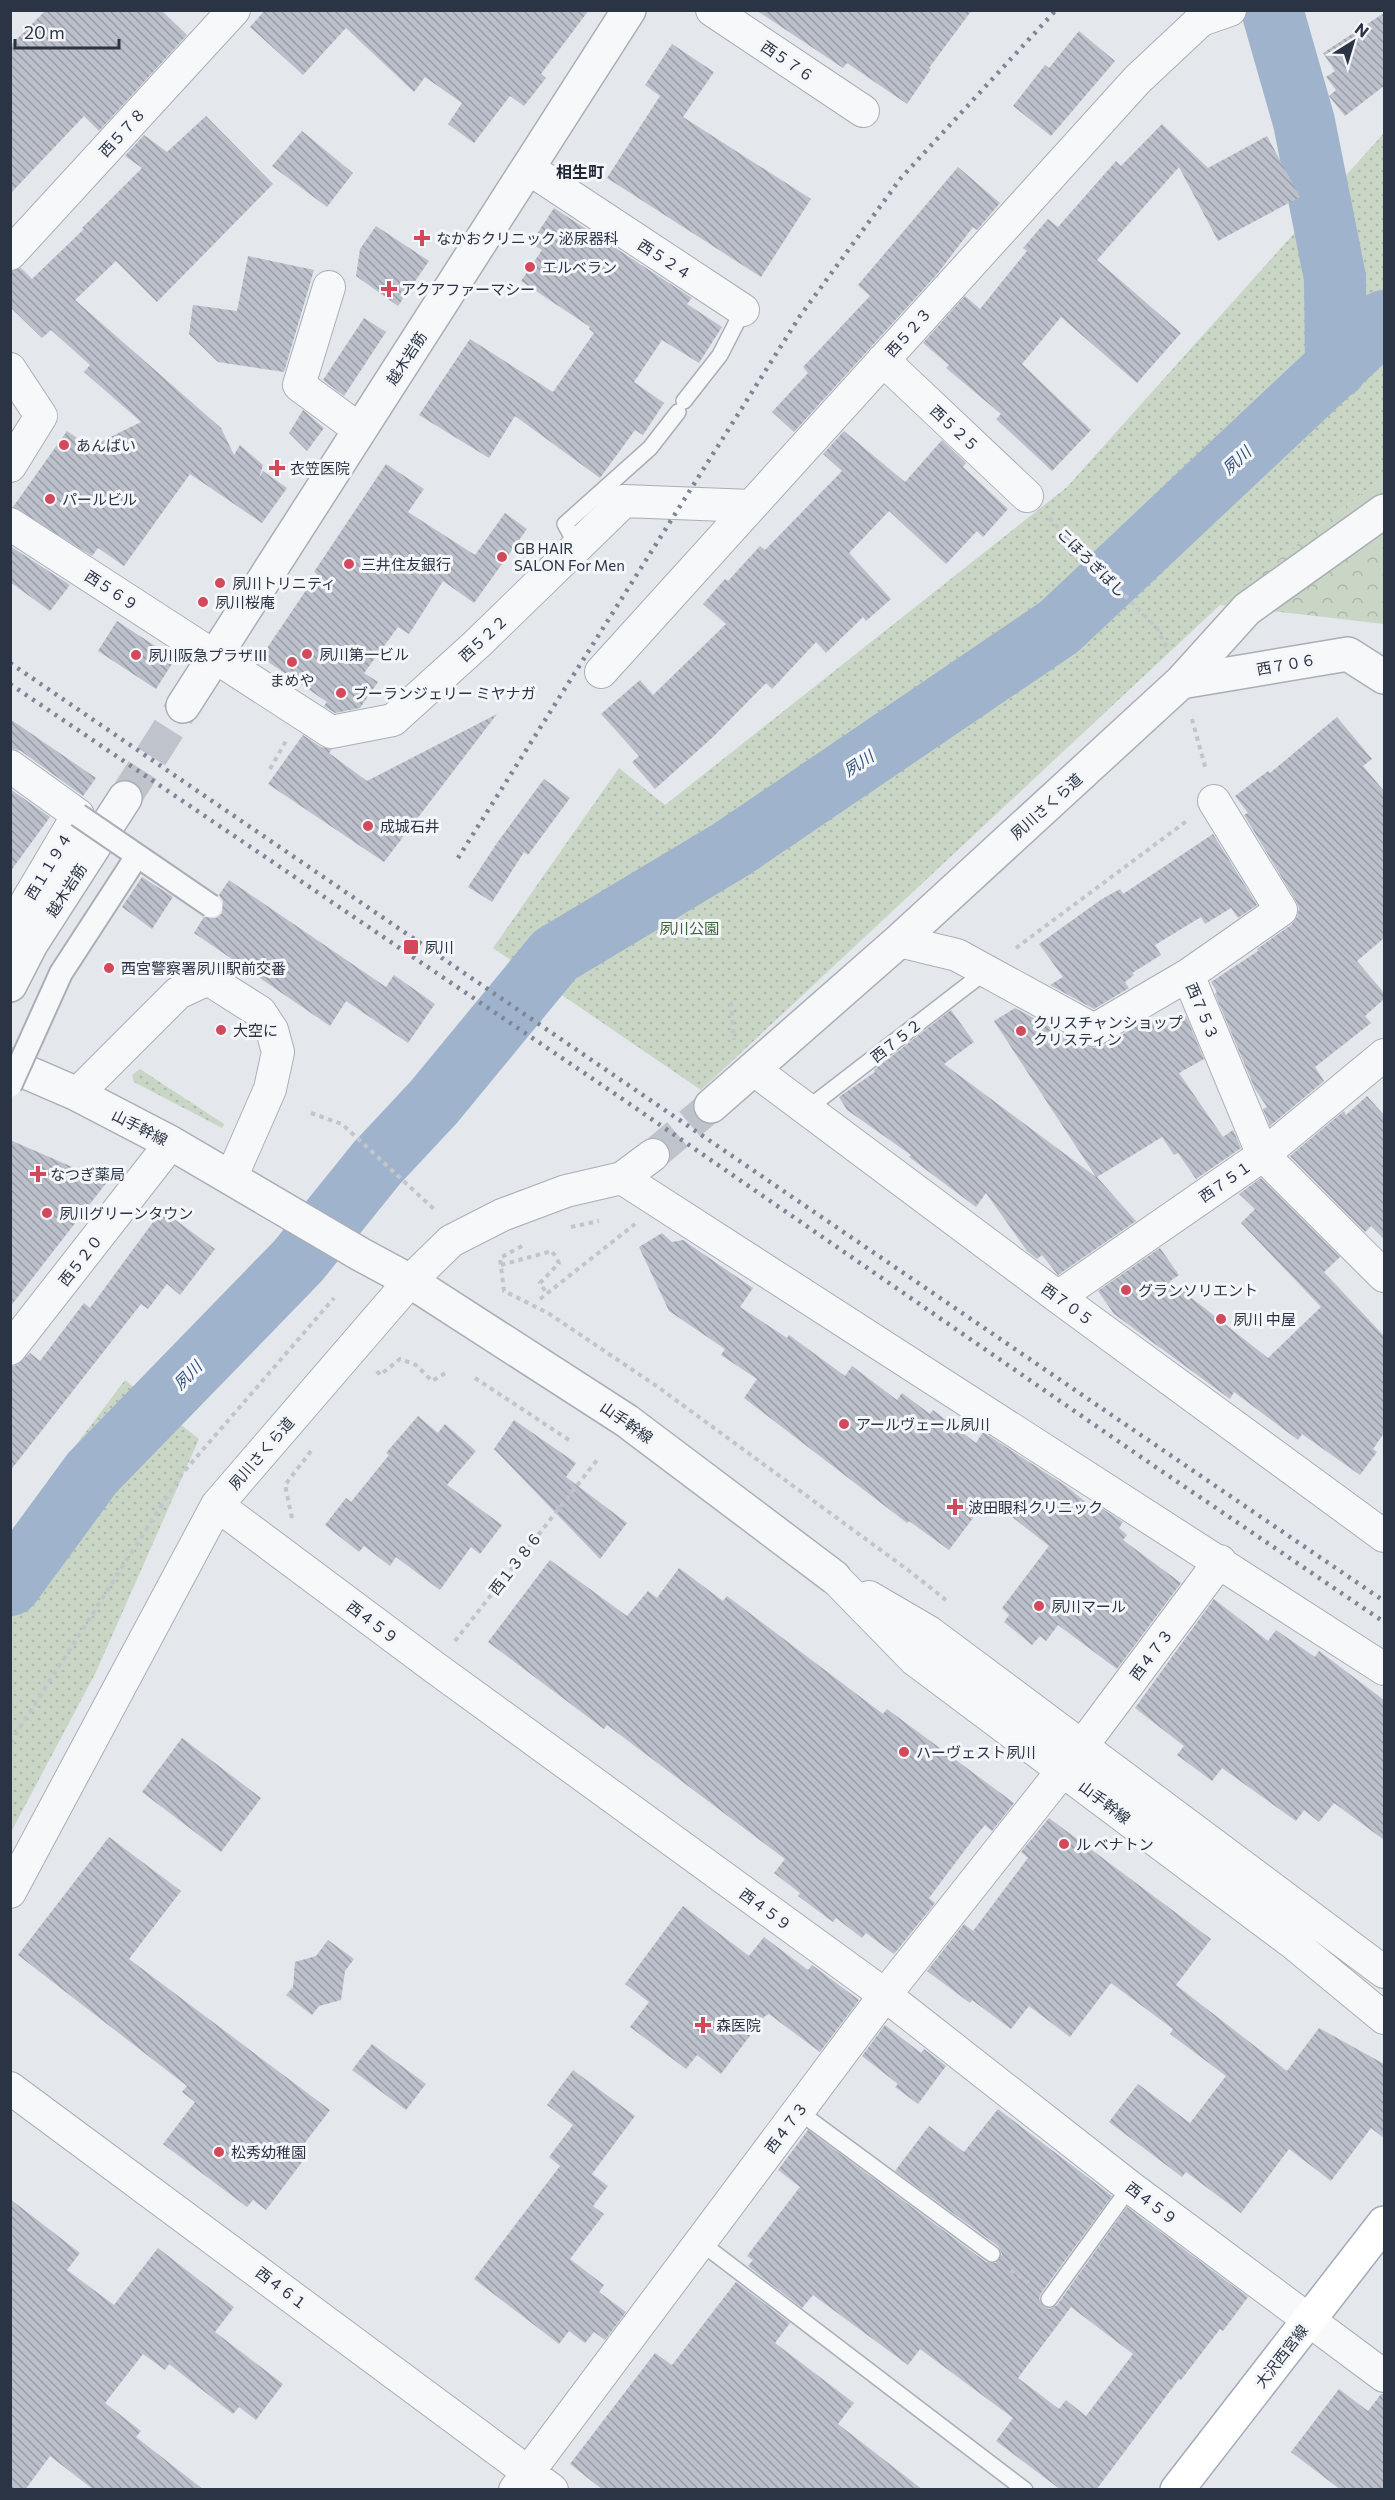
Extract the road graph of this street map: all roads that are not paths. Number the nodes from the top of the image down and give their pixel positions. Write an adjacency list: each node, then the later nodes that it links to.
1 (234, 10): 7 (street, 西５７８)
2 (629, 10): 6 (street, 越木岩筋)
3 (712, 10): 5 (street, 西５７６)
4 (1230, 10): 10 (street, 西５２３)
5 (863, 111)
6 (528, 168): 9 (street, 西５２４); 12 (street, 越木岩筋)
7 (10, 254)
8 (329, 287): 12 (street)
9 (743, 310): 18 (lane)
10 (883, 360): 14 (street, 西５２５); 15 (street, 西５２３)
11 (10, 369): 13 (street)
12 (360, 430): 19 (street, 越木岩筋)
13 (10, 466)
14 (1027, 496)
15 (751, 506): 18 (street, 西５２２); 20 (street, 西５２３)
16 (1384, 512): 22 (street, 夙川さくら道)
17 (10, 524): 19 (street, 西５６９)
18 (577, 546): 19 (street, 西５２２)
19 (214, 656): 23 (street, 越木岩筋)
20 (602, 672)
21 (1384, 677): 22 (street, 西７０６)
22 (1181, 682): 31 (street, 夙川さくら道)
23 (183, 706)
24 (10, 766): 27 (street, 西１１９４)
25 (125, 798): 34 (street, 越木岩筋)
26 (1214, 801): 33 (street)
27 (78, 815): 28 (street, bridge); 30 (street, 西１１９４)
28 (137, 856): 29 (street, bridge); 38 (street, bridge)
29 (211, 906)
30 (11, 928)
31 (899, 941): 32 (street, 西７５３); 37 (street, 夙川さくら道)
32 (986, 971): 33 (street, 西７５３); 41 (lane, 西７５２)
33 (1188, 975): 44 (street, 西７５３)
34 (10, 985)
35 (1384, 1055): 44 (street, 西７５１)
36 (10, 1065): 39 (street, 山手幹線)
37 (753, 1069): 40 (street, 夙川さくら道); 41 (street, 西７０５)
38 (10, 1086)
39 (77, 1094): 42 (street, 山手幹線); 45 (street)
40 (711, 1106)
41 (807, 1109): 49 (street, 西７０５)
42 (171, 1143): 45 (street, 山手幹線); 50 (street, 西５２０)
43 (653, 1155): 46 (street, 夙川さくら道)
44 (1263, 1155): 47 (street, 西７５３); 49 (street, 西７５１)
45 (231, 1178): 48 (street, 山手幹線)
46 (622, 1178): 48 (street, 夙川さくら道); 53 (street)
47 (1384, 1276)
48 (410, 1281): 51 (street, 夙川さくら道); 54 (street, 山手幹線)
49 (1058, 1297): 52 (street, 西７０５)
50 (10, 1349)
51 (217, 1504): 58 (street, 夙川さくら道); 60 (street, 西４５９)
52 (1384, 1536)
53 (1220, 1561): 55 (street); 56 (street, 西４７３)
54 (834, 1577): 56 (street, 山手幹線); 57 (street, 山手幹線)
55 (1379, 1655)
56 (1082, 1746): 59 (street, 山手幹線)
57 (1063, 1770): 60 (street, 西４７３); 61 (street, 山手幹線)
58 (10, 1892)
59 (1384, 1972)
60 (885, 1995): 63 (street, 西４７３); 64 (street, 西４５９)
61 (1384, 2018)
62 (10, 2088): 71 (street, 西４６１)
63 (798, 2111): 66 (street, 西４７３); 67 (lane)
64 (1130, 2187): 68 (lane); 69 (street, 西４５９)
65 (1384, 2223): 69 (main road, 大沢西宮線)
66 (700, 2242): 71 (street, 西４７３); 72 (lane)
67 (992, 2254)
68 (1048, 2299)
69 (1309, 2320): 70 (street, 西４５９); 73 (main road, 大沢西宮線)
70 (1384, 2376)
71 (532, 2484)
72 (1025, 2490)
73 (1177, 2490)

